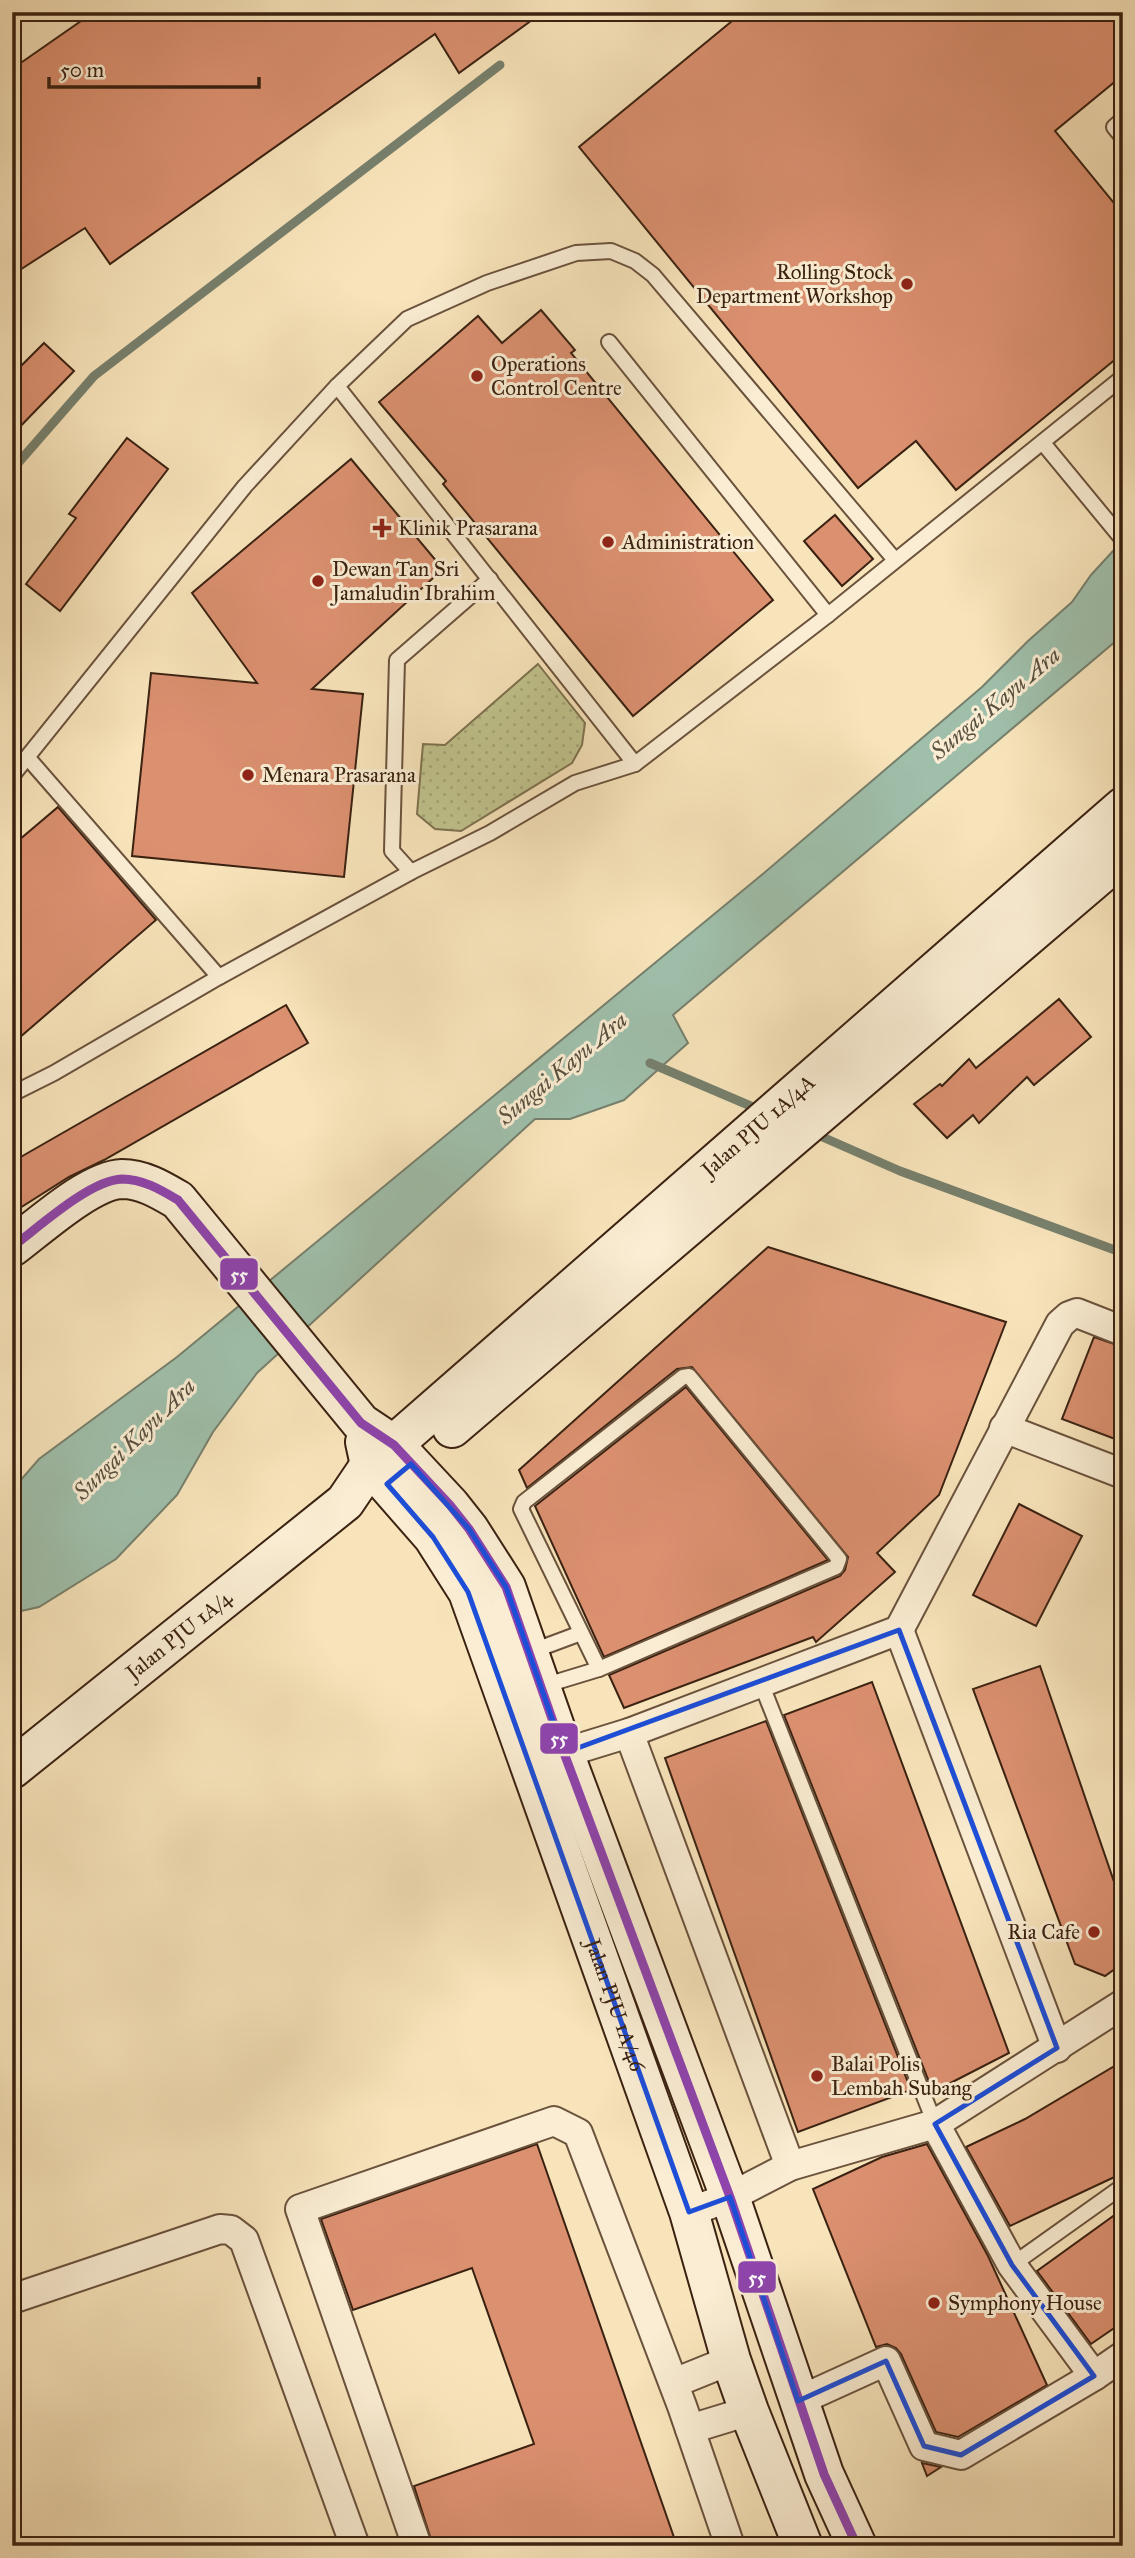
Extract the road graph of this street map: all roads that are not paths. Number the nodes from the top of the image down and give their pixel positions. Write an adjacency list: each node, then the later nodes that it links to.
1 (1123, 119): 2 (lane)
2 (1123, 138)
3 (608, 342): 10 (lane)
4 (1123, 377): 6 (lane)
5 (337, 386): 8 (lane); 9 (lane); 11 (lane)
6 (1042, 443): 7 (lane); 8 (lane)
7 (1123, 540)
8 (895, 560): 10 (lane)
9 (490, 579): 12 (lane); 16 (lane)
10 (828, 615): 12 (lane)
11 (28, 758): 13 (lane); 17 (lane)
12 (635, 764): 16 (lane)
13 (12, 776)
14 (1123, 807): 18 (street, Jalan PJU 1A/4A)
15 (1123, 855): 18 (street, Jalan PJU 1A/4A)
16 (411, 872): 17 (lane)
17 (219, 977): 19 (lane)
18 (836, 1079): 20 (street, Jalan PJU 1A/4A)
19 (12, 1094)
20 (765, 1139): 24 (street, Jalan PJU 1A/4A); 25 (street, Jalan PJU 1A/4A)
21 (12, 1247): 25 (street)
22 (1123, 1331): 23 (street)
23 (1004, 1428): 26 (street); 28 (street)
24 (446, 1434): 25 (street, Jalan PJU 1A/4A); 27 (street)
25 (391, 1464): 27 (street, Jalan PJU 1A/46); 35 (street, Jalan PJU 1A/4); 42 (street, Jalan PJU 1A/46)
26 (1123, 1474)
27 (443, 1498): 30 (street, Jalan PJU 1A/46)
28 (899, 1630): 32 (street); 37 (street)
29 (581, 1633): 30 (lane); 31 (lane); 31 (lane)
30 (535, 1669): 31 (lane); 34 (street, Jalan PJU 1A/46)
31 (599, 1670)
32 (761, 1683): 33 (street); 38 (lane)
33 (629, 1734): 34 (street); 39 (street)
34 (564, 1753): 41 (street, Jalan PJU 1A/46)
35 (12, 1769)
36 (1123, 2004): 37 (street)
37 (1057, 2048): 38 (street)
38 (935, 2124): 39 (street); 43 (street)
39 (790, 2166): 41 (street)
40 (1123, 2186): 43 (lane)
41 (730, 2197): 42 (street); 49 (street, Jalan PJU 1A/46)
42 (689, 2212): 46 (street, Jalan PJU 1A/46)
43 (1012, 2265): 47 (street)
44 (12, 2299): 52 (street)
45 (1123, 2356): 47 (street)
46 (731, 2360): 48 (street); 50 (street, Jalan PJU 1A/46)
47 (1094, 2376): 49 (street)
48 (674, 2383): 51 (street); 53 (street)
49 (798, 2401): 56 (street, Jalan PJU 1A/46)
50 (749, 2411): 51 (street); 55 (street, Jalan PJU 1A/46)
51 (690, 2429): 54 (street)
52 (355, 2546)
53 (417, 2546)
54 (730, 2546)
55 (803, 2546)
56 (857, 2546)

